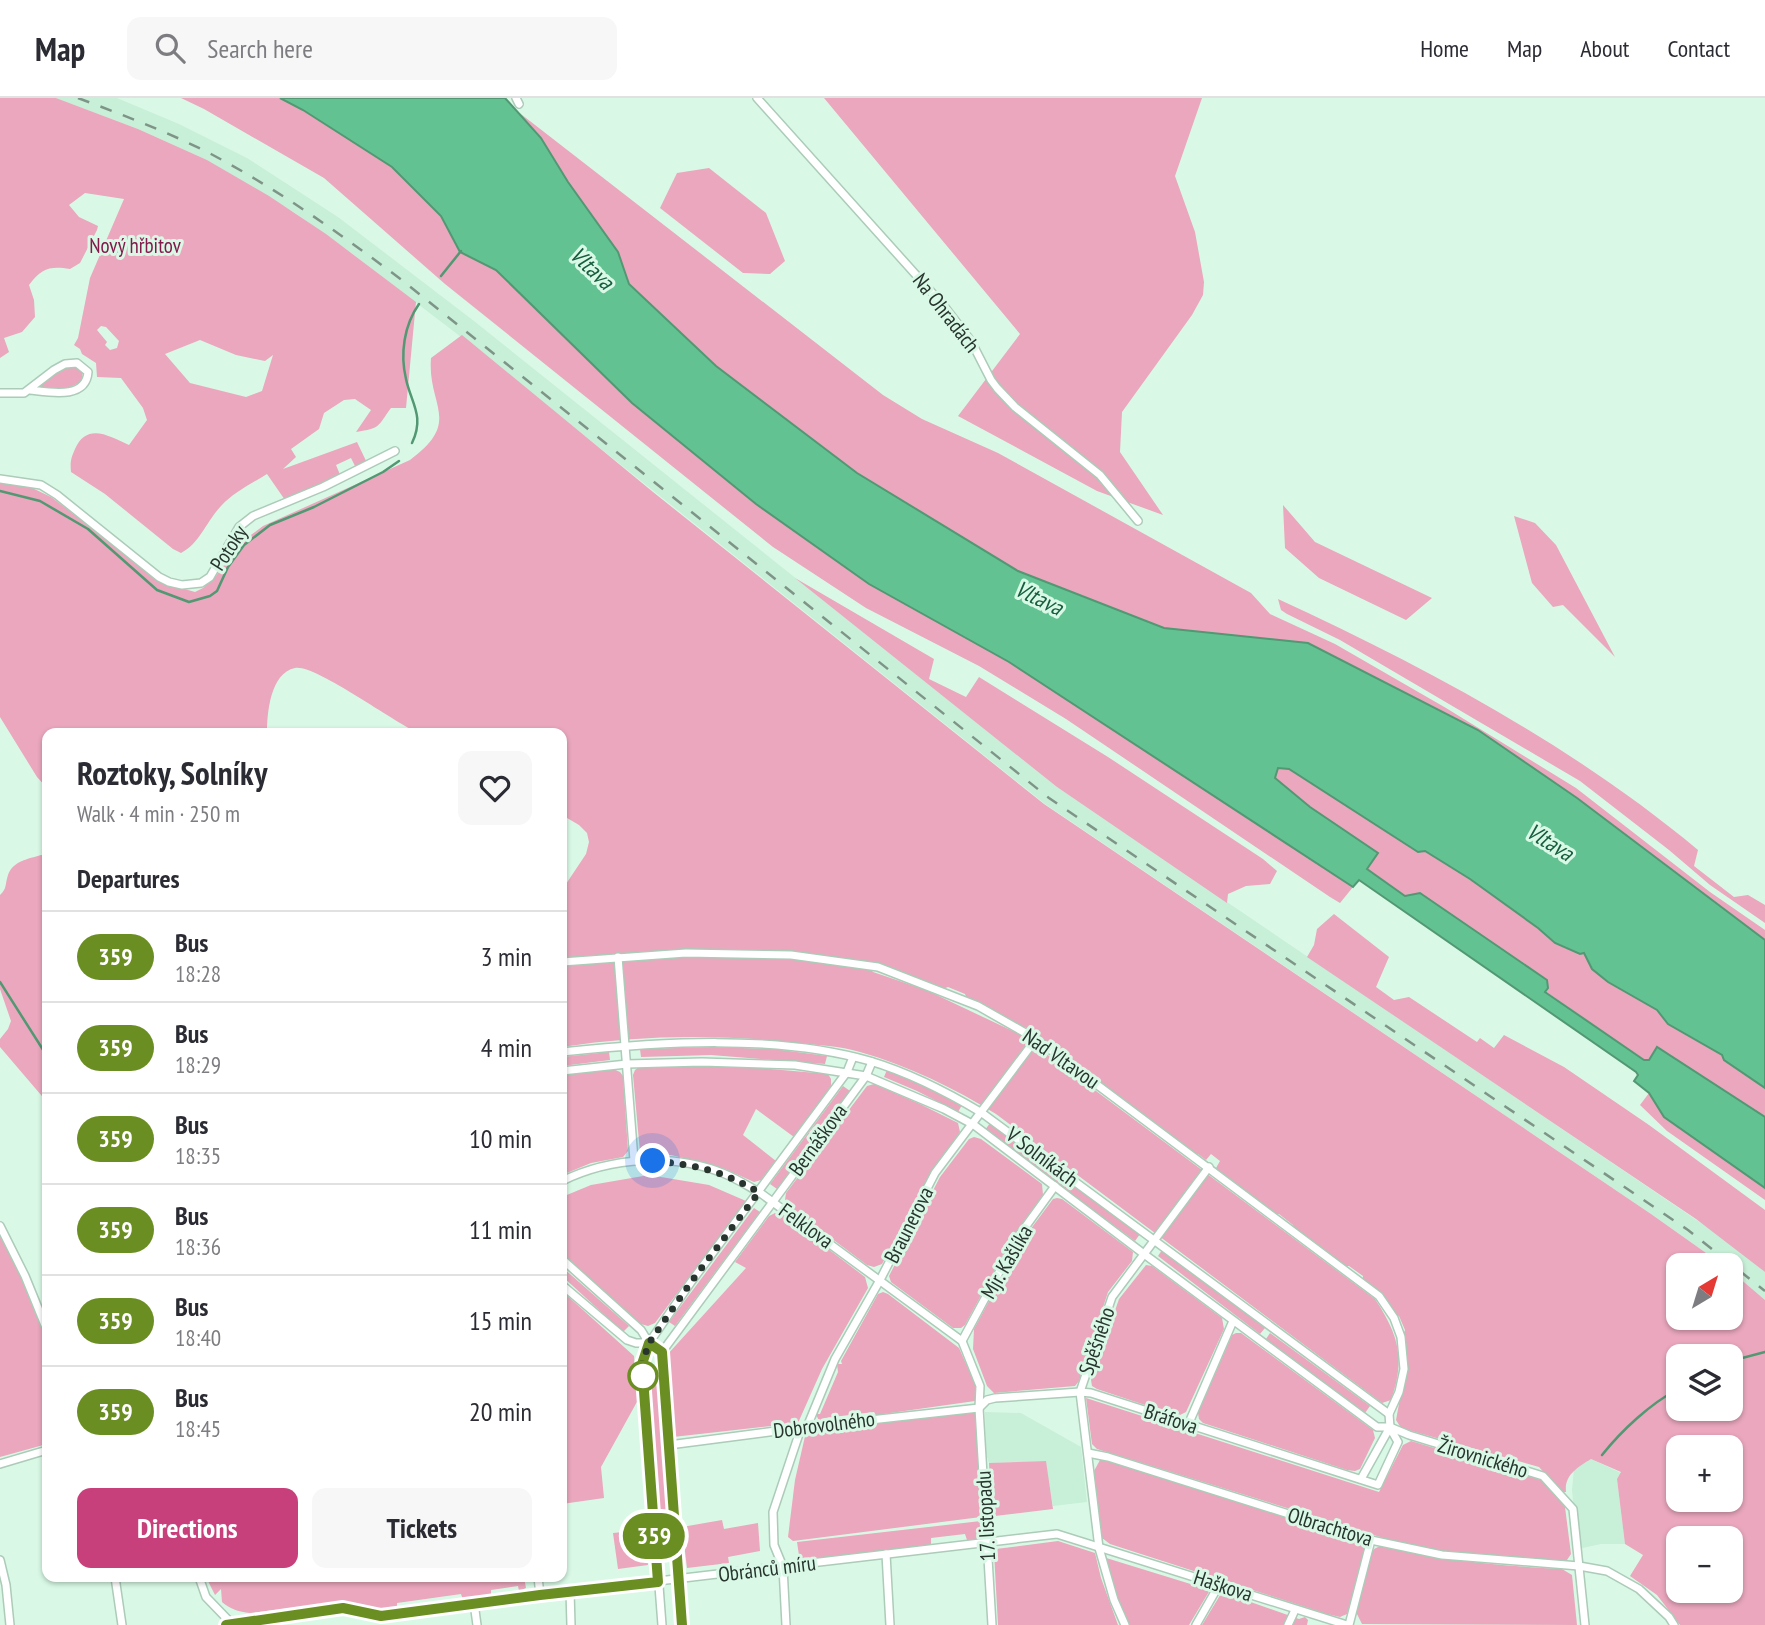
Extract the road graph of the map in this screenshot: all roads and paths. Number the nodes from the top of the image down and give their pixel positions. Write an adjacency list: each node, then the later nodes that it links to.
1 (757, 98): 6 (street, Na Ohradách)
2 (30, 390): 2 (street); 3 (street)
3 (0, 393)
4 (395, 451): 5 (street, Potoky)
5 (0, 479)
6 (1138, 521)
7 (618, 957): 8 (street, Nad Vltavou); 9 (street, Nad Vltavou); 10 (street)
8 (567, 962)
9 (1036, 1039): 18 (street, Braunerova); 21 (street, Nad Vltavou)
10 (624, 1046): 11 (street, V Solníkách); 12 (street, V Solníkách); 14 (street)
11 (567, 1052)
12 (853, 1057): 13 (street, V Solníkách); 16 (street, Bernáškova)
13 (872, 1062): 17 (street, Bernáškova); 18 (street, V Solníkách)
14 (627, 1064): 15 (street, V Solníkách); 16 (street, V Solníkách); 20 (street)
15 (567, 1070)
16 (847, 1072): 17 (street, V Solníkách); 24 (street, Bernáškova)
17 (866, 1076): 19 (street, V Solníkách); 25 (street, Bernáškova)
18 (982, 1113): 19 (street, Braunerova); 27 (street, V Solníkách)
19 (974, 1125): 23 (street, V Solníkách); 30 (street, Braunerova)
20 (634, 1160): 22 (street, Felklova); 24 (street, Felklova)
21 (1209, 1167): 27 (street, Spěšného); 39 (street, Nad Vltavou)
22 (567, 1179)
23 (1055, 1185): 28 (street, V Solníkách); 34 (street, Mjr. Kašlíka)
24 (759, 1192): 25 (street, Felklova); 35 (street, Bernáškova)
25 (773, 1202): 30 (street, Felklova); 36 (street, Bernáškova)
26 (0, 1226): 32 (street)
27 (1154, 1241): 28 (street, Spěšného); 39 (street, V Solníkách)
28 (1144, 1254): 33 (street, V Solníkách); 37 (street, Spěšného)
29 (567, 1263): 35 (street)
30 (880, 1280): 34 (street, Felklova); 41 (street, Braunerova)
31 (567, 1288): 35 (street)
32 (42, 1318)
33 (1233, 1321): 40 (street); 42 (street, V Solníkách)
34 (962, 1341): 38 (street)
35 (649, 1343): 36 (street); 59 (street)
36 (662, 1352): 43 (street)
37 (1080, 1392): 38 (street, Bráfova); 40 (street, Bráfova); 45 (street, Spěšného)
38 (979, 1408): 41 (street, Dobrovolného); 49 (street, 17. listopadu)
39 (1389, 1414): 42 (street)
40 (1188, 1425): 47 (street, Bráfova)
41 (804, 1427): 43 (street, Dobrovolného); 54 (street, Braunerova)
42 (1390, 1427): 47 (street); 47 (street); 53 (street, Žirovnického)
43 (669, 1446): 55 (street)
44 (42, 1451): 46 (street)
45 (1088, 1453): 48 (street, Olbrachtova); 50 (street, Spěšného)
46 (0, 1464)
47 (1361, 1479)
48 (1371, 1541): 53 (street, Olbrachtova); 80 (street)
49 (987, 1543): 50 (street, Obránců míru); 51 (street, Obránců míru); 75 (street, 17. listopadu)
50 (1099, 1548): 60 (street, Haškova); 76 (street, Spěšného)
51 (886, 1554): 54 (street, Obránců míru); 74 (street)
52 (0, 1560): 67 (street)
53 (1579, 1566): 81 (street, Žirovnického); 82 (street, Olbrachtova)
54 (783, 1567): 55 (street, Obránců míru); 73 (street, Braunerova)
55 (680, 1580): 59 (street, Obránců míru); 72 (street)
56 (116, 1582): 68 (street)
57 (201, 1582): 66 (street)
58 (539, 1582): 62 (street)
59 (658, 1582): 61 (street, Obránců míru); 71 (street)
60 (1219, 1585): 64 (street, Haškova); 77 (street)
61 (570, 1591): 62 (street, Obránců míru); 70 (street)
62 (540, 1595): 63 (street, Obránců míru)
63 (474, 1603): 66 (street, Obránců míru); 69 (street)
64 (1295, 1610): 65 (street, Haškova); 78 (street)
65 (1314, 1615): 79 (street); 80 (street, Haškova)
66 (230, 1624)
67 (10, 1625)
68 (122, 1625)
69 (477, 1625)
70 (572, 1625)
71 (662, 1625)
72 (682, 1625)
73 (786, 1625)
74 (890, 1625)
75 (992, 1625)
76 (1125, 1625)
77 (1196, 1625)
78 (1288, 1625)
79 (1310, 1625)
80 (1348, 1625)
81 (1585, 1625)
82 (1674, 1625)

